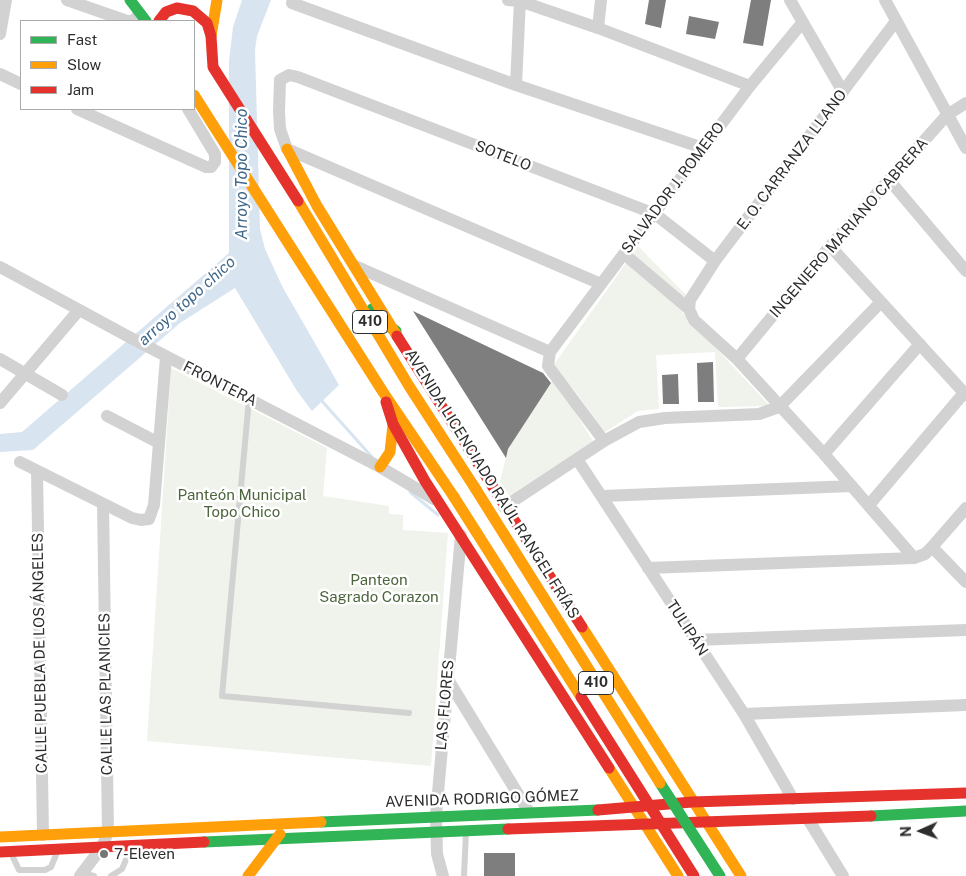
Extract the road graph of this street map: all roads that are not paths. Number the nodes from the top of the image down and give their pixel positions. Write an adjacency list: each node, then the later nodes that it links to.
1 (6, 0): 16 (street)
2 (67, 0): 11 (street)
3 (130, 0): 10 (main road)
4 (217, 0): 17 (main road, 410)
5 (516, 0): 15 (street); 21 (street)
6 (601, 0): 15 (street)
7 (790, 0): 14 (street)
8 (885, 0): 13 (street)
9 (292, 3): 21 (street)
10 (138, 19)
11 (124, 20)
12 (160, 20): 17 (main road)
13 (896, 21): 23 (street, E. O. CARRANZA LLANO); 28 (street)
14 (802, 23): 22 (street, SALVADOR J. ROMERO); 23 (street)
15 (598, 28): 22 (street)
16 (0, 34)
17 (211, 36): 41 (main road, 410)
18 (0, 74): 20 (street)
19 (280, 80): 31 (street, AVENIDA LICENCIADO RAÚL RANGEL FRÍAS); 33 (street, SOTELO)
20 (20, 84)
21 (516, 86): 29 (street)
22 (750, 86): 29 (street, SALVADOR J. ROMERO)
23 (843, 92): 36 (street, E. O. CARRANZA LLANO)
24 (195, 97): 52 (main road, 410)
25 (966, 103): 28 (street, INGENIERO MARIANO CABRERA)
26 (79, 110): 27 (street)
27 (189, 110)
28 (947, 115): 30 (street); 32 (street, INGENIERO MARIANO CABRERA)
29 (703, 148): 33 (street, SALVADOR J. ROMERO)
30 (966, 148)
31 (287, 150): 37 (main road, AVENIDA LICENCIADO RAÚL RANGEL FRÍAS); 40 (street)
32 (890, 181): 34 (street, INGENIERO MARIANO CABRERA); 39 (street)
33 (655, 214): 36 (street, SOTELO); 40 (street, SALVADOR J. ROMERO)
34 (830, 246): 42 (street); 50 (street, INGENIERO MARIANO CABRERA)
35 (630, 259): 43 (street)
36 (715, 261): 43 (street, E. O. CARRANZA LLANO)
37 (355, 266): 45 (main road, AVENIDA LICENCIADO RAÚL RANGEL FRÍAS); 47 (street)
38 (0, 267): 44 (street, FRONTERA)
39 (966, 271)
40 (601, 284): 47 (street, SALVADOR J. ROMERO)
41 (349, 288): 45 (main road); 119 (main road, 410, bridge)
42 (881, 302): 46 (street); 57 (street)
43 (689, 304): 50 (street)
44 (78, 310): 48 (street, FRONTERA); 51 (street)
45 (396, 331): 72 (main road, AVENIDA LICENCIADO RAÚL RANGEL FRÍAS)
46 (920, 344): 54 (street); 62 (street)
47 (549, 354): 60 (street)
48 (166, 357): 55 (street, FRONTERA); 61 (street)
49 (0, 359): 51 (street)
50 (737, 359): 57 (street)
51 (27, 373): 53 (street); 56 (street)
52 (383, 392): 59 (main road); 117 (main road, 410, bridge)
53 (62, 394)
54 (965, 394): 71 (street)
55 (249, 399): 65 (street, FRONTERA); 83 (lane)
56 (0, 403)
57 (779, 407): 60 (street); 62 (street)
58 (107, 416): 61 (street)
59 (393, 424): 65 (main road); 69 (main road)
60 (604, 441): 63 (street)
61 (159, 444): 70 (street)
62 (824, 454): 67 (street)
63 (577, 459): 68 (street, TULIPÁN); 72 (street)
64 (20, 462): 66 (street)
65 (380, 467): 69 (street, FRONTERA)
66 (37, 471): 70 (street); 102 (street, CALLE PUEBLA DE LOS ÁNGELES)
67 (852, 486): 68 (street); 71 (street)
68 (603, 496): 77 (street, TULIPÁN)
69 (440, 502): 74 (main road)
70 (103, 504): 101 (street, CALLE LAS PLANICIES)
71 (869, 505): 76 (street)
72 (504, 506): 85 (main road, AVENIDA LICENCIADO RAÚL RANGEL FRÍAS)
73 (966, 508): 75 (street)
74 (461, 534): 81 (street, LAS FLORES); 86 (main road)
75 (932, 547): 76 (street); 78 (street)
76 (914, 558): 77 (street)
77 (648, 568): 80 (street, TULIPÁN)
78 (966, 582)
79 (966, 630): 80 (street)
80 (695, 640): 84 (street, TULIPÁN)
81 (447, 678): 92 (street); 93 (street, LAS FLORES)
82 (966, 705): 84 (street)
83 (409, 713)
84 (744, 714): 88 (street, TULIPÁN)
85 (647, 730): 86 (main road); 89 (main road, AVENIDA LICENCIADO RAÚL RANGEL FRÍAS)
86 (601, 753): 90 (main road)
87 (966, 793): 88 (main road, AVENIDA RODRIGO GÓMEZ)
88 (793, 799): 89 (main road, AVENIDA RODRIGO GÓMEZ)
89 (692, 802): 90 (main road, AVENIDA RODRIGO GÓMEZ); 95 (main road, AVENIDA LICENCIADO RAÚL RANGEL FRÍAS)
90 (634, 808): 92 (main road, AVENIDA RODRIGO GÓMEZ); 97 (main road)
91 (966, 811): 94 (main road, AVENIDA RODRIGO GÓMEZ)
92 (529, 812): 93 (main road, AVENIDA RODRIGO GÓMEZ)
93 (436, 815): 96 (main road, AVENIDA RODRIGO GÓMEZ); 100 (street, LAS FLORES)
94 (808, 819): 95 (main road, AVENIDA RODRIGO GÓMEZ); 120 (street)
95 (705, 822): 97 (main road, AVENIDA RODRIGO GÓMEZ); 112 (main road, AVENIDA LICENCIADO RAÚL RANGEL FRÍAS)
96 (288, 823): 98 (main road, AVENIDA RODRIGO GÓMEZ); 104 (main road)
97 (645, 824): 99 (main road, AVENIDA RODRIGO GÓMEZ); 116 (main road)
98 (188, 829): 101 (main road, AVENIDA RODRIGO GÓMEZ); 105 (main road)
99 (466, 830): 100 (main road, AVENIDA RODRIGO GÓMEZ); 115 (lane)
100 (435, 831): 104 (main road, AVENIDA RODRIGO GÓMEZ); 110 (street, LAS FLORES)
101 (108, 832): 102 (main road, AVENIDA RODRIGO GÓMEZ); 107 (street, CALLE LAS PLANICIES)
102 (43, 835): 103 (main road, AVENIDA RODRIGO GÓMEZ)
103 (0, 837)
104 (275, 840): 105 (main road, AVENIDA RODRIGO GÓMEZ); 114 (main road)
105 (188, 842): 106 (main road, AVENIDA RODRIGO GÓMEZ)
106 (132, 845): 107 (main road, AVENIDA RODRIGO GÓMEZ); 113 (lane)
107 (102, 847): 108 (main road, AVENIDA RODRIGO GÓMEZ); 111 (street, CALLE LAS PLANICIES)
108 (59, 849): 109 (main road, AVENIDA RODRIGO GÓMEZ); 109 (lane)
109 (5, 852)
110 (438, 874)
111 (86, 875)
112 (740, 875): 118 (main road)
113 (111, 876)
114 (248, 876)
115 (464, 876)
116 (678, 876)
117 (694, 876)
118 (716, 876)
119 (720, 876)
120 (843, 876)

